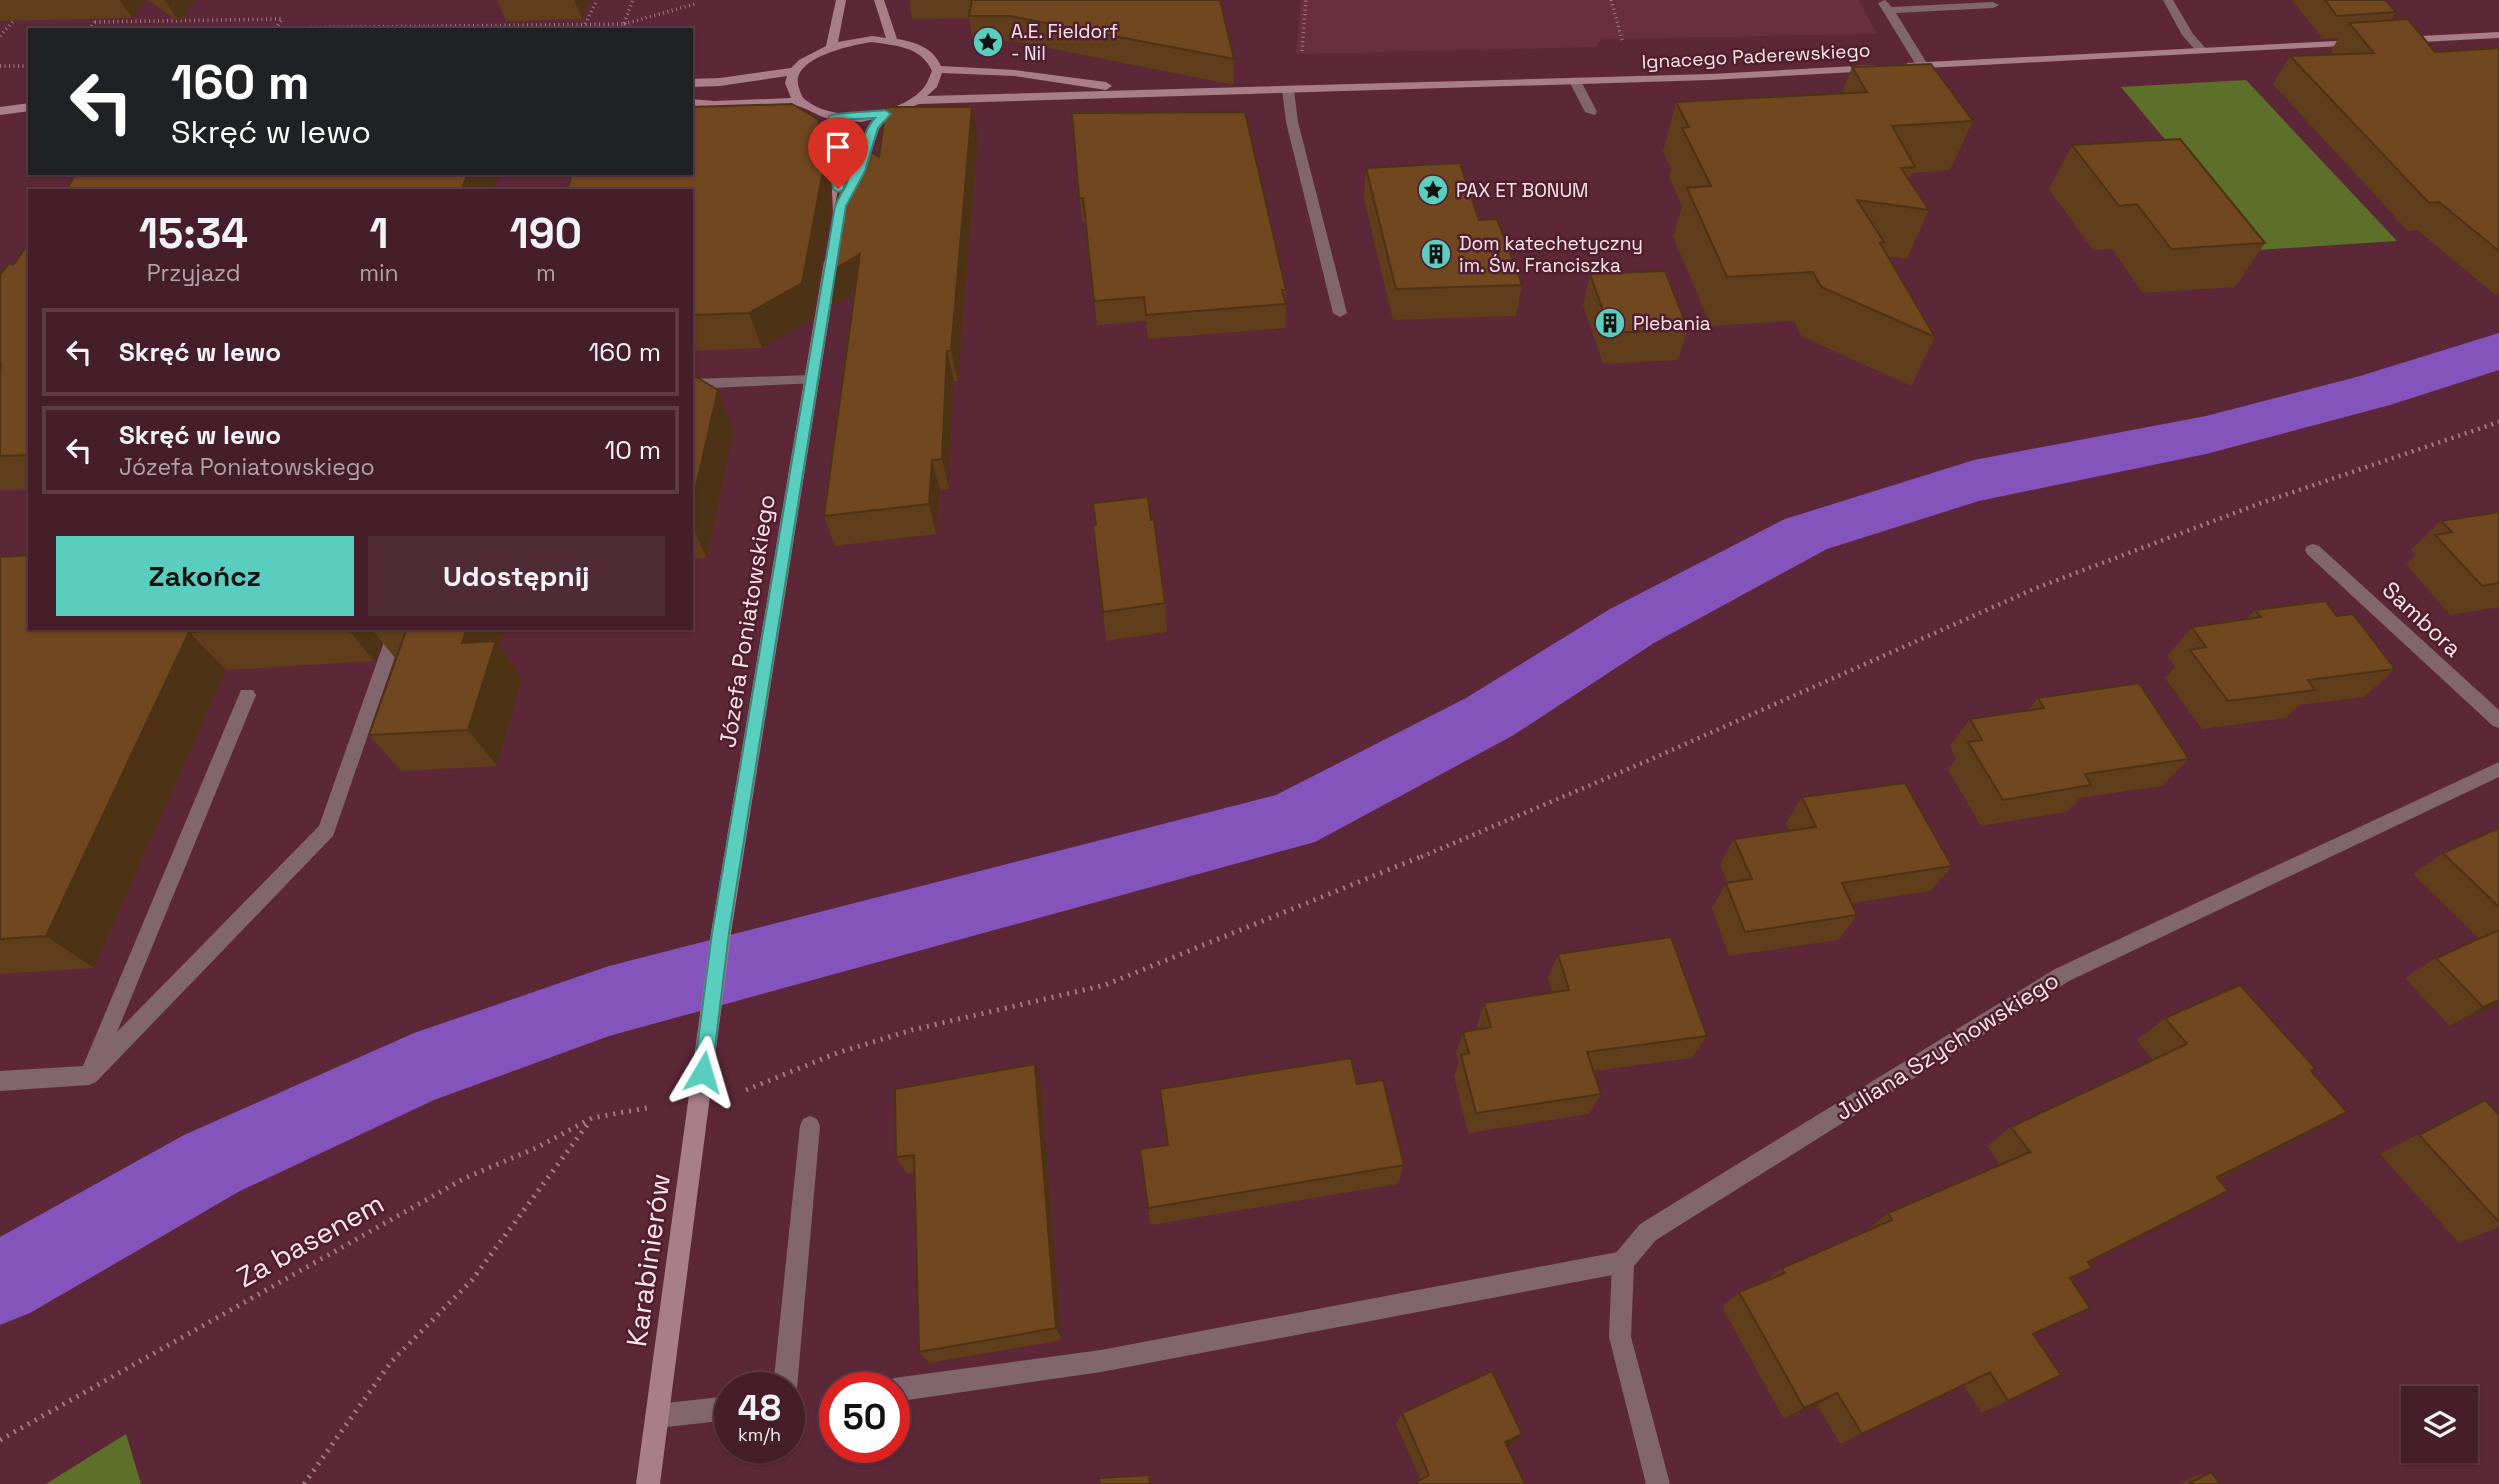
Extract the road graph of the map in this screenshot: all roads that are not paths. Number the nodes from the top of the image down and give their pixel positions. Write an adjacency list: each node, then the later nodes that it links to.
1 (841, 0): 10 (main road)
2 (879, 0): 7 (main road)
3 (2168, 0): 11 (street)
4 (1885, 5): 5 (street); 12 (street)
5 (1993, 5)
6 (2499, 35): 8 (main road)
7 (892, 40): 10 (main road); 15 (main road)
8 (2389, 41)
9 (2375, 42): 11 (main road, Ignacego Paderewskiego)
10 (832, 46): 16 (main road)
11 (2202, 51): 12 (main road, Ignacego Paderewskiego)
12 (1922, 65): 14 (main road, Ignacego Paderewskiego)
13 (1883, 67): 17 (main road, Ignacego Paderewskiego)
14 (1896, 67)
15 (938, 69): 20 (main road, Ignacego Paderewskiego); 21 (main road)
16 (795, 71): 18 (main road); 22 (main road)
17 (1575, 81): 19 (main road, Ignacego Paderewskiego); 26 (street)
18 (693, 83)
19 (1289, 90): 20 (main road, Ignacego Paderewskiego); 30 (street)
20 (1140, 92): 21 (main road, Ignacego Paderewskiego)
21 (919, 100): 27 (main road)
22 (798, 101): 23 (main road); 28 (main road)
23 (693, 103)
24 (28, 107): 25 (main road)
25 (0, 109)
26 (1591, 112)
27 (885, 114): 28 (main road); 29 (main road, Józefa Poniatowskiego)
28 (835, 116): 29 (main road, Józefa Poniatowskiego)
29 (841, 206): 31 (main road, Józefa Poniatowskiego)
30 (1340, 313)
31 (812, 380): 32 (street); 38 (main road, Józefa Poniatowskiego)
32 (693, 384)
33 (2313, 550): 36 (street, Sambora)
34 (396, 630): 39 (street)
35 (247, 695): 39 (street)
36 (2499, 721)
37 (2499, 769): 42 (street, Juliana Szychowskiego)
38 (706, 1044): 46 (main road, Karabinierów)
39 (89, 1075): 40 (street)
40 (0, 1081)
41 (810, 1126): 43 (street)
42 (1623, 1262): 44 (street); 48 (street)
43 (787, 1372)
44 (910, 1388)
45 (714, 1410): 46 (street)
46 (657, 1416): 47 (main road, Karabinierów)
47 (648, 1484)
48 (1658, 1484)

